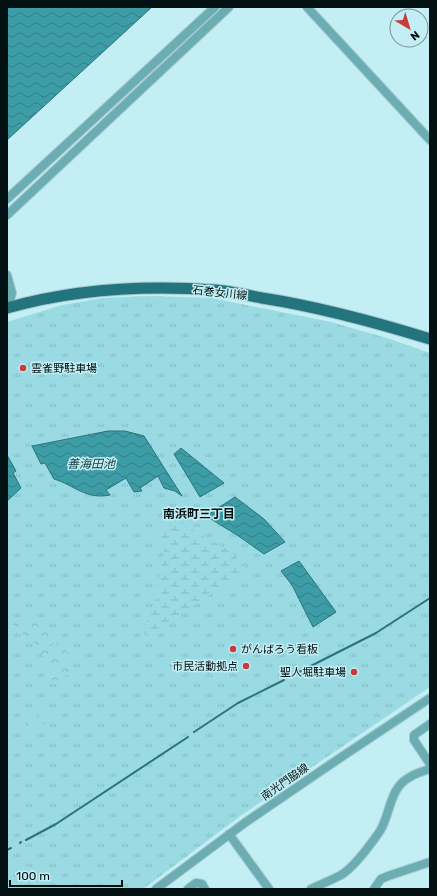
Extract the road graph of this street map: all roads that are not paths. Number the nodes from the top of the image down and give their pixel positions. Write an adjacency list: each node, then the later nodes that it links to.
1 (215, 7): 5 (street)
2 (229, 7): 6 (street)
3 (307, 7): 4 (street)
4 (430, 140)
5 (7, 199)
6 (7, 215)
7 (7, 275): 8 (street)
8 (7, 307): 9 (main road, 石巻女川線)
9 (430, 339)
10 (430, 698): 14 (street, 南光門脇線)
11 (430, 724): 12 (street)
12 (430, 764)
13 (430, 769): 20 (street)
14 (229, 834): 16 (street); 17 (street, 南光門脇線)
15 (430, 862): 21 (street)
16 (266, 888)
17 (156, 889)
18 (188, 889): 19 (street)
19 (205, 889)
20 (311, 889)
21 (374, 889)

